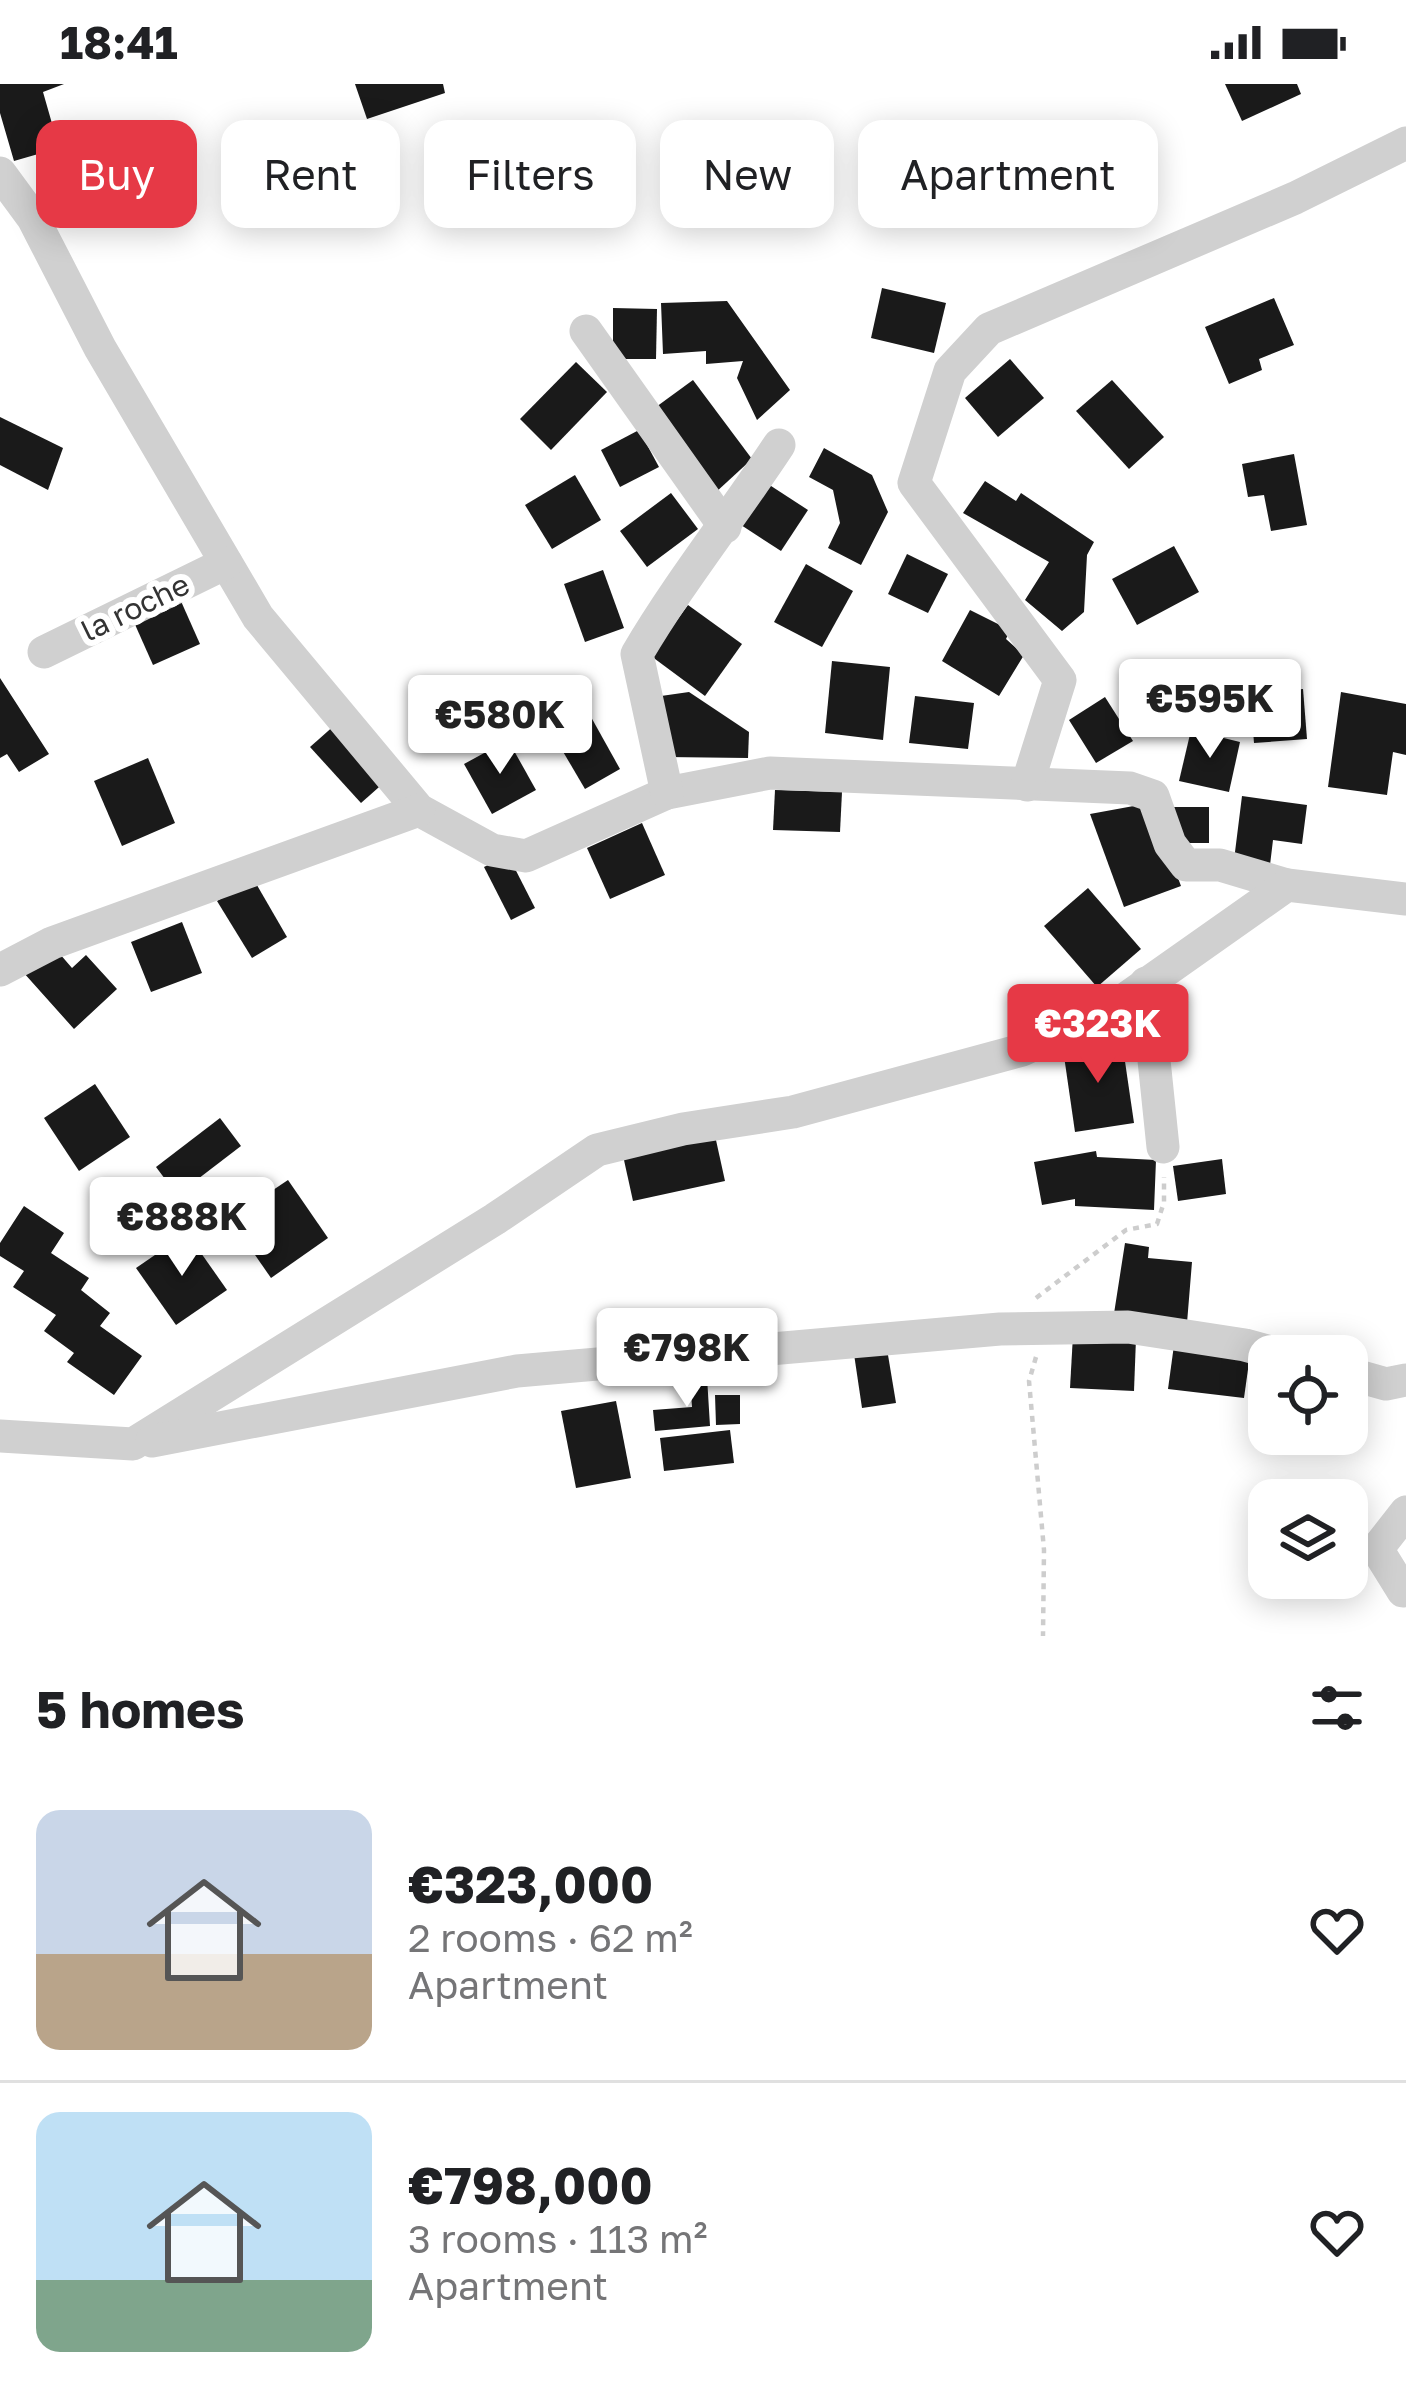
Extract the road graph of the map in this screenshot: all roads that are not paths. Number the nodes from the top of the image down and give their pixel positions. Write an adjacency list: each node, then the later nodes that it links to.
1 (1406, 142): 8 (street)
2 (0, 173): 6 (street)
3 (586, 331): 5 (street)
4 (779, 446): 5 (street)
5 (725, 527): 9 (street)
6 (226, 563): 7 (street, la roche); 10 (street)
7 (44, 652)
8 (1027, 785): 9 (street); 11 (street)
9 (667, 793): 10 (street)
10 (419, 810): 13 (street)
11 (1287, 885): 12 (street); 14 (street)
12 (1406, 899)
13 (0, 970)
14 (1146, 983): 15 (street); 20 (street)
15 (1163, 1147)
16 (1248, 1346): 20 (street)
17 (1368, 1379): 18 (street)
18 (1406, 1380)
19 (0, 1436): 20 (street)
20 (134, 1444)
21 (1406, 1512): 22 (street)
22 (1406, 1588)

